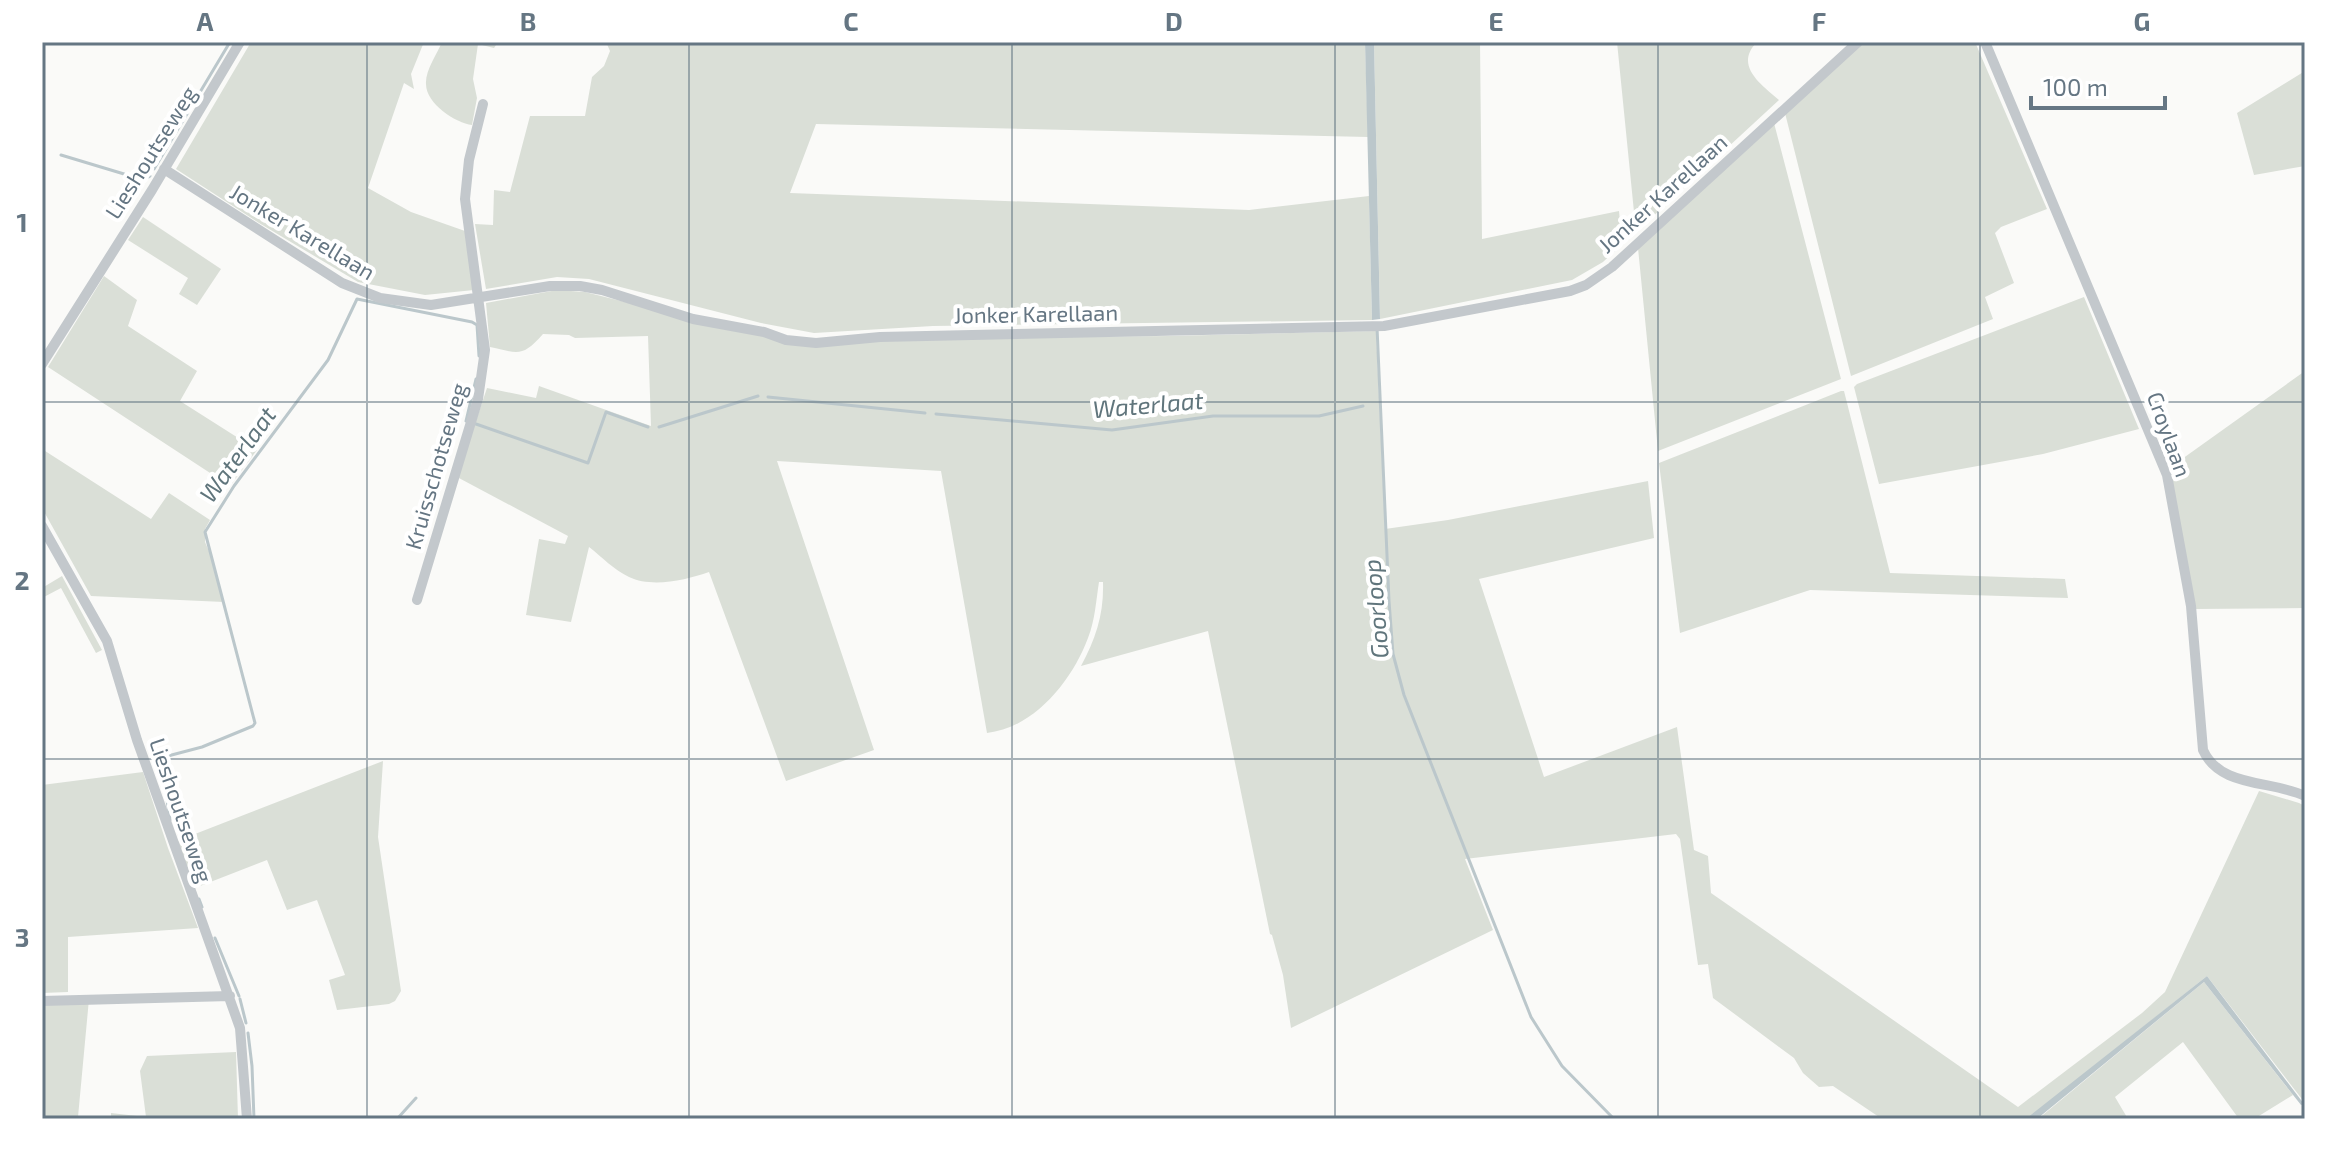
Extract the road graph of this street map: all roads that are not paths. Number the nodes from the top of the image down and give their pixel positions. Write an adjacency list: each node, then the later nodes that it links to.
1 (240, 42): 5 (street, Lieshoutseweg)
2 (1858, 42): 6 (street, Jonker Karellaan)
3 (1985, 42): 10 (street, Croylaan)
4 (483, 104): 6 (street, Kruisschotseweg)
5 (164, 169): 6 (street, Jonker Karellaan); 7 (street, Lieshoutseweg)
6 (480, 298): 9 (street, Kruisschotseweg)
7 (42, 364)
8 (42, 526): 11 (street, Lieshoutseweg)
9 (417, 600)
10 (2305, 796)
11 (230, 996): 12 (street); 13 (street, Lieshoutseweg)
12 (42, 1001)
13 (247, 1119)

